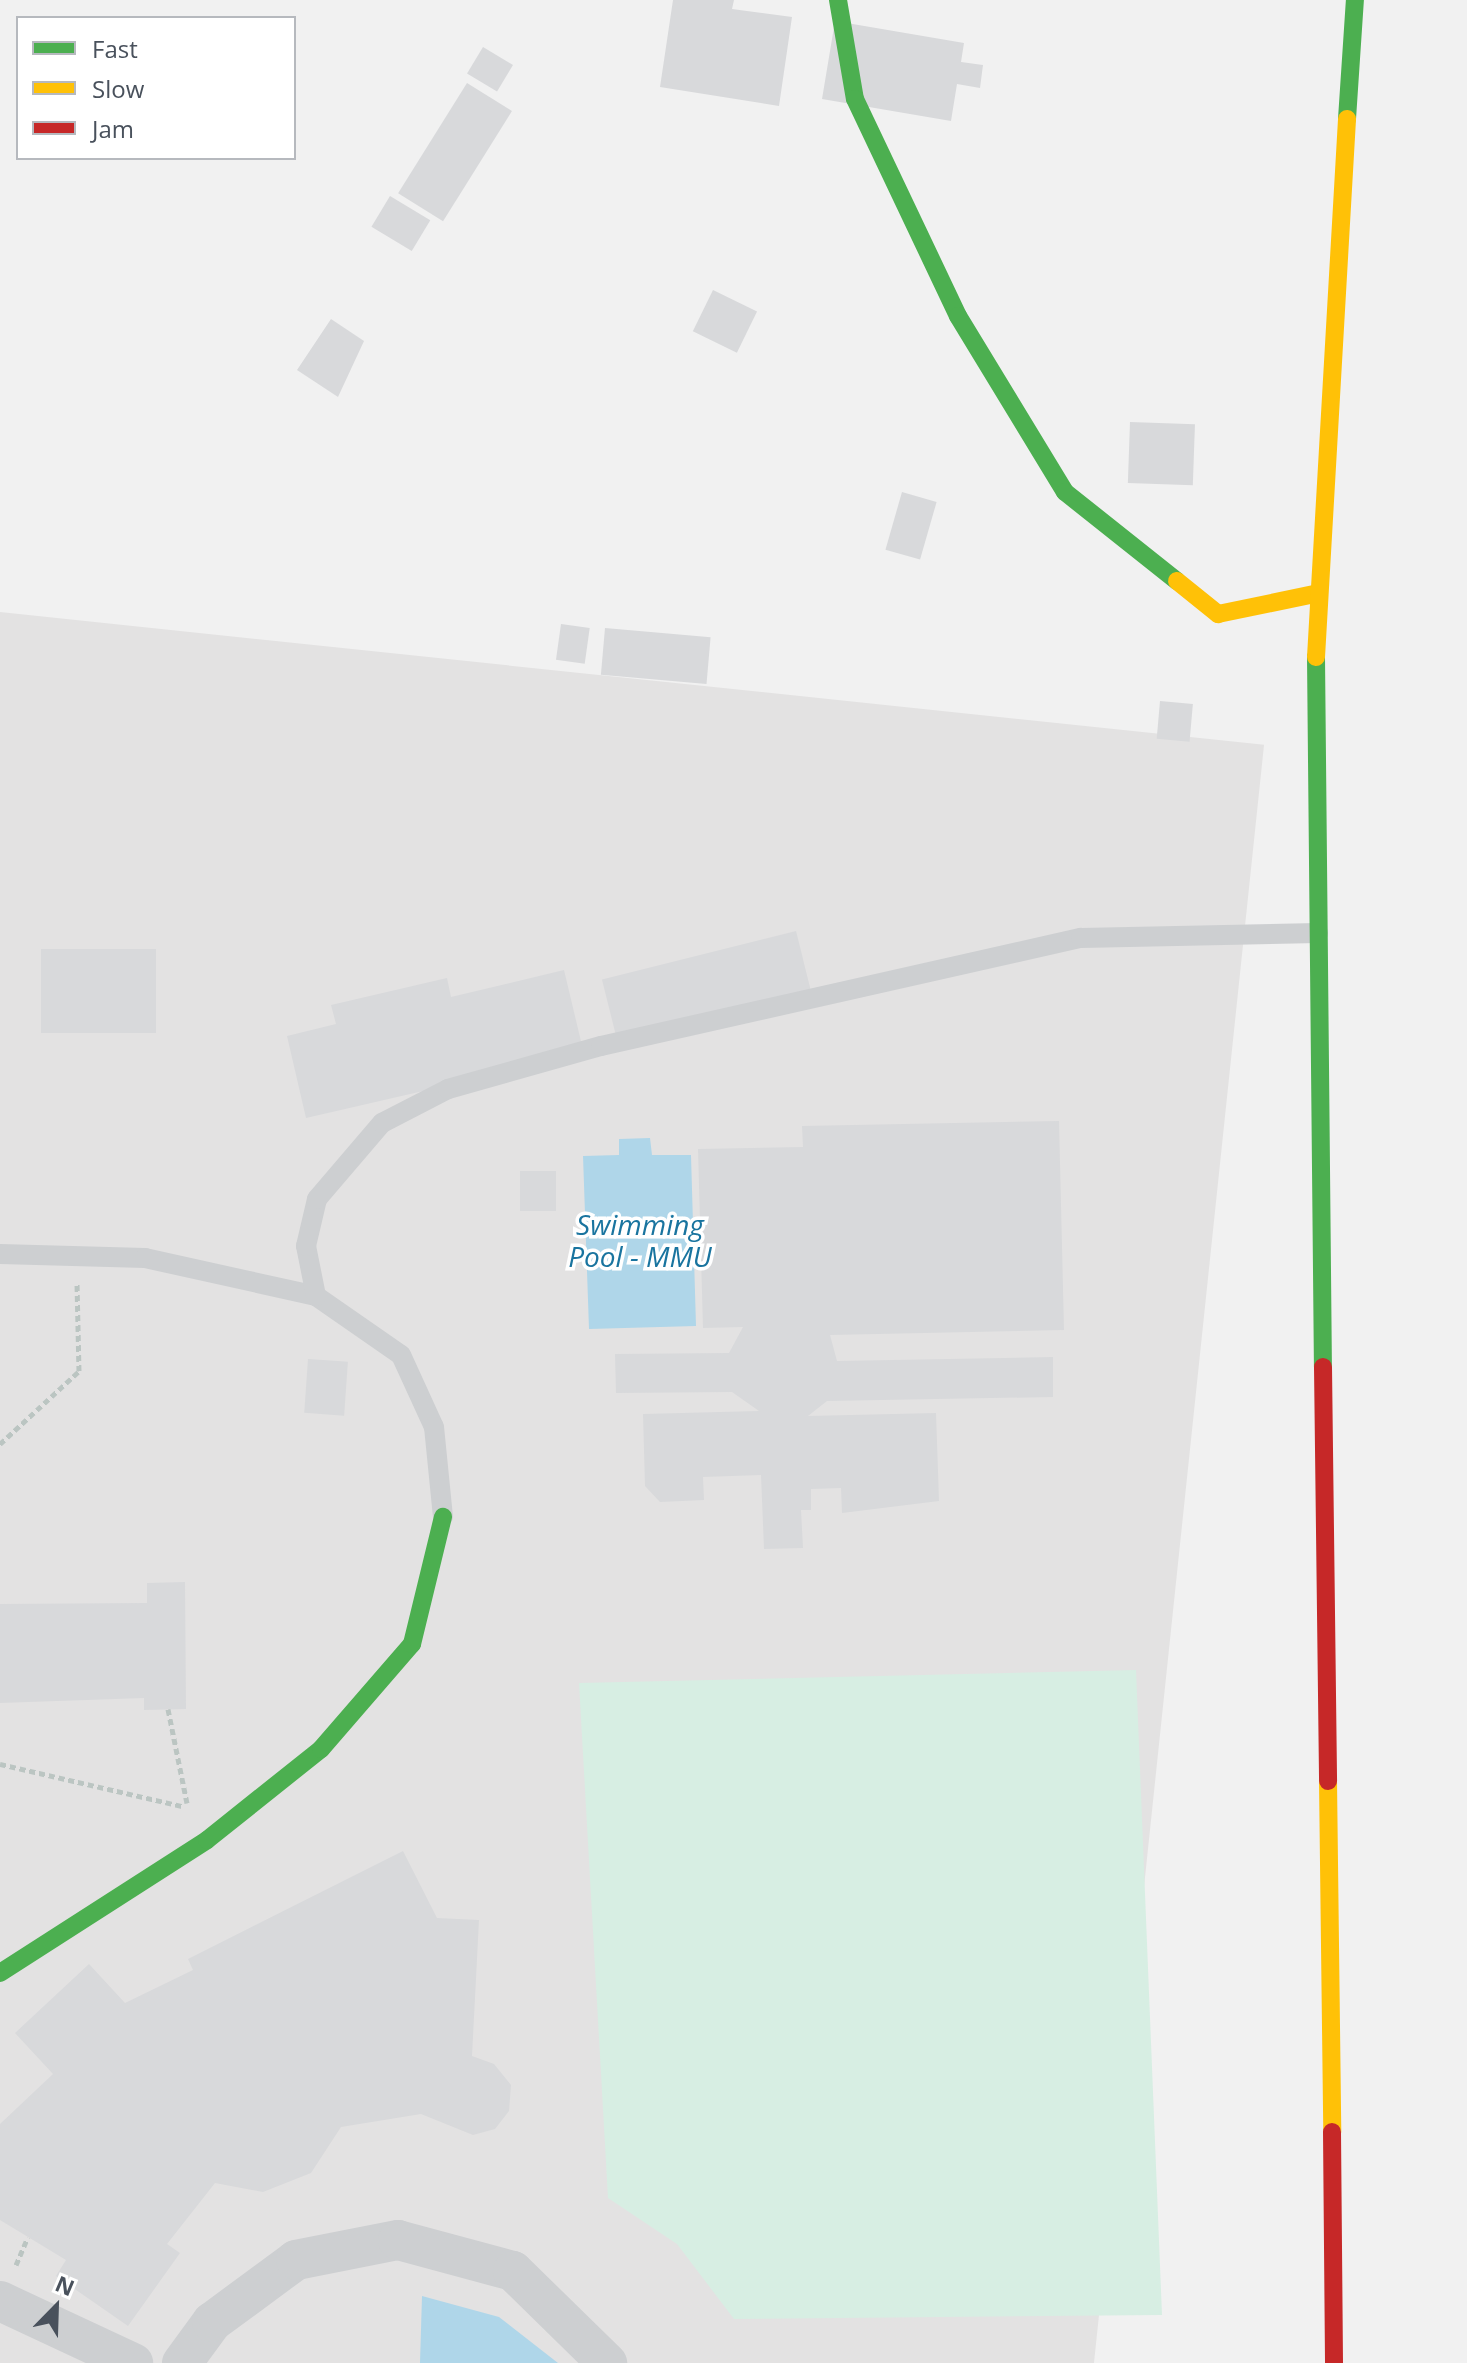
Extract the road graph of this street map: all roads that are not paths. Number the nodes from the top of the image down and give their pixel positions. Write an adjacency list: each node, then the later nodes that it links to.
1 (838, 0): 3 (street)
2 (1355, 0): 3 (street)
3 (1315, 594): 4 (street)
4 (1318, 933): 6 (lane); 13 (street)
5 (0, 1254): 6 (lane)
6 (316, 1296): 7 (lane)
7 (443, 1517): 8 (street)
8 (0, 1973)
9 (0, 2301): 10 (street)
10 (133, 2363)
11 (182, 2363): 12 (street)
12 (607, 2363)
13 (1334, 2363)

